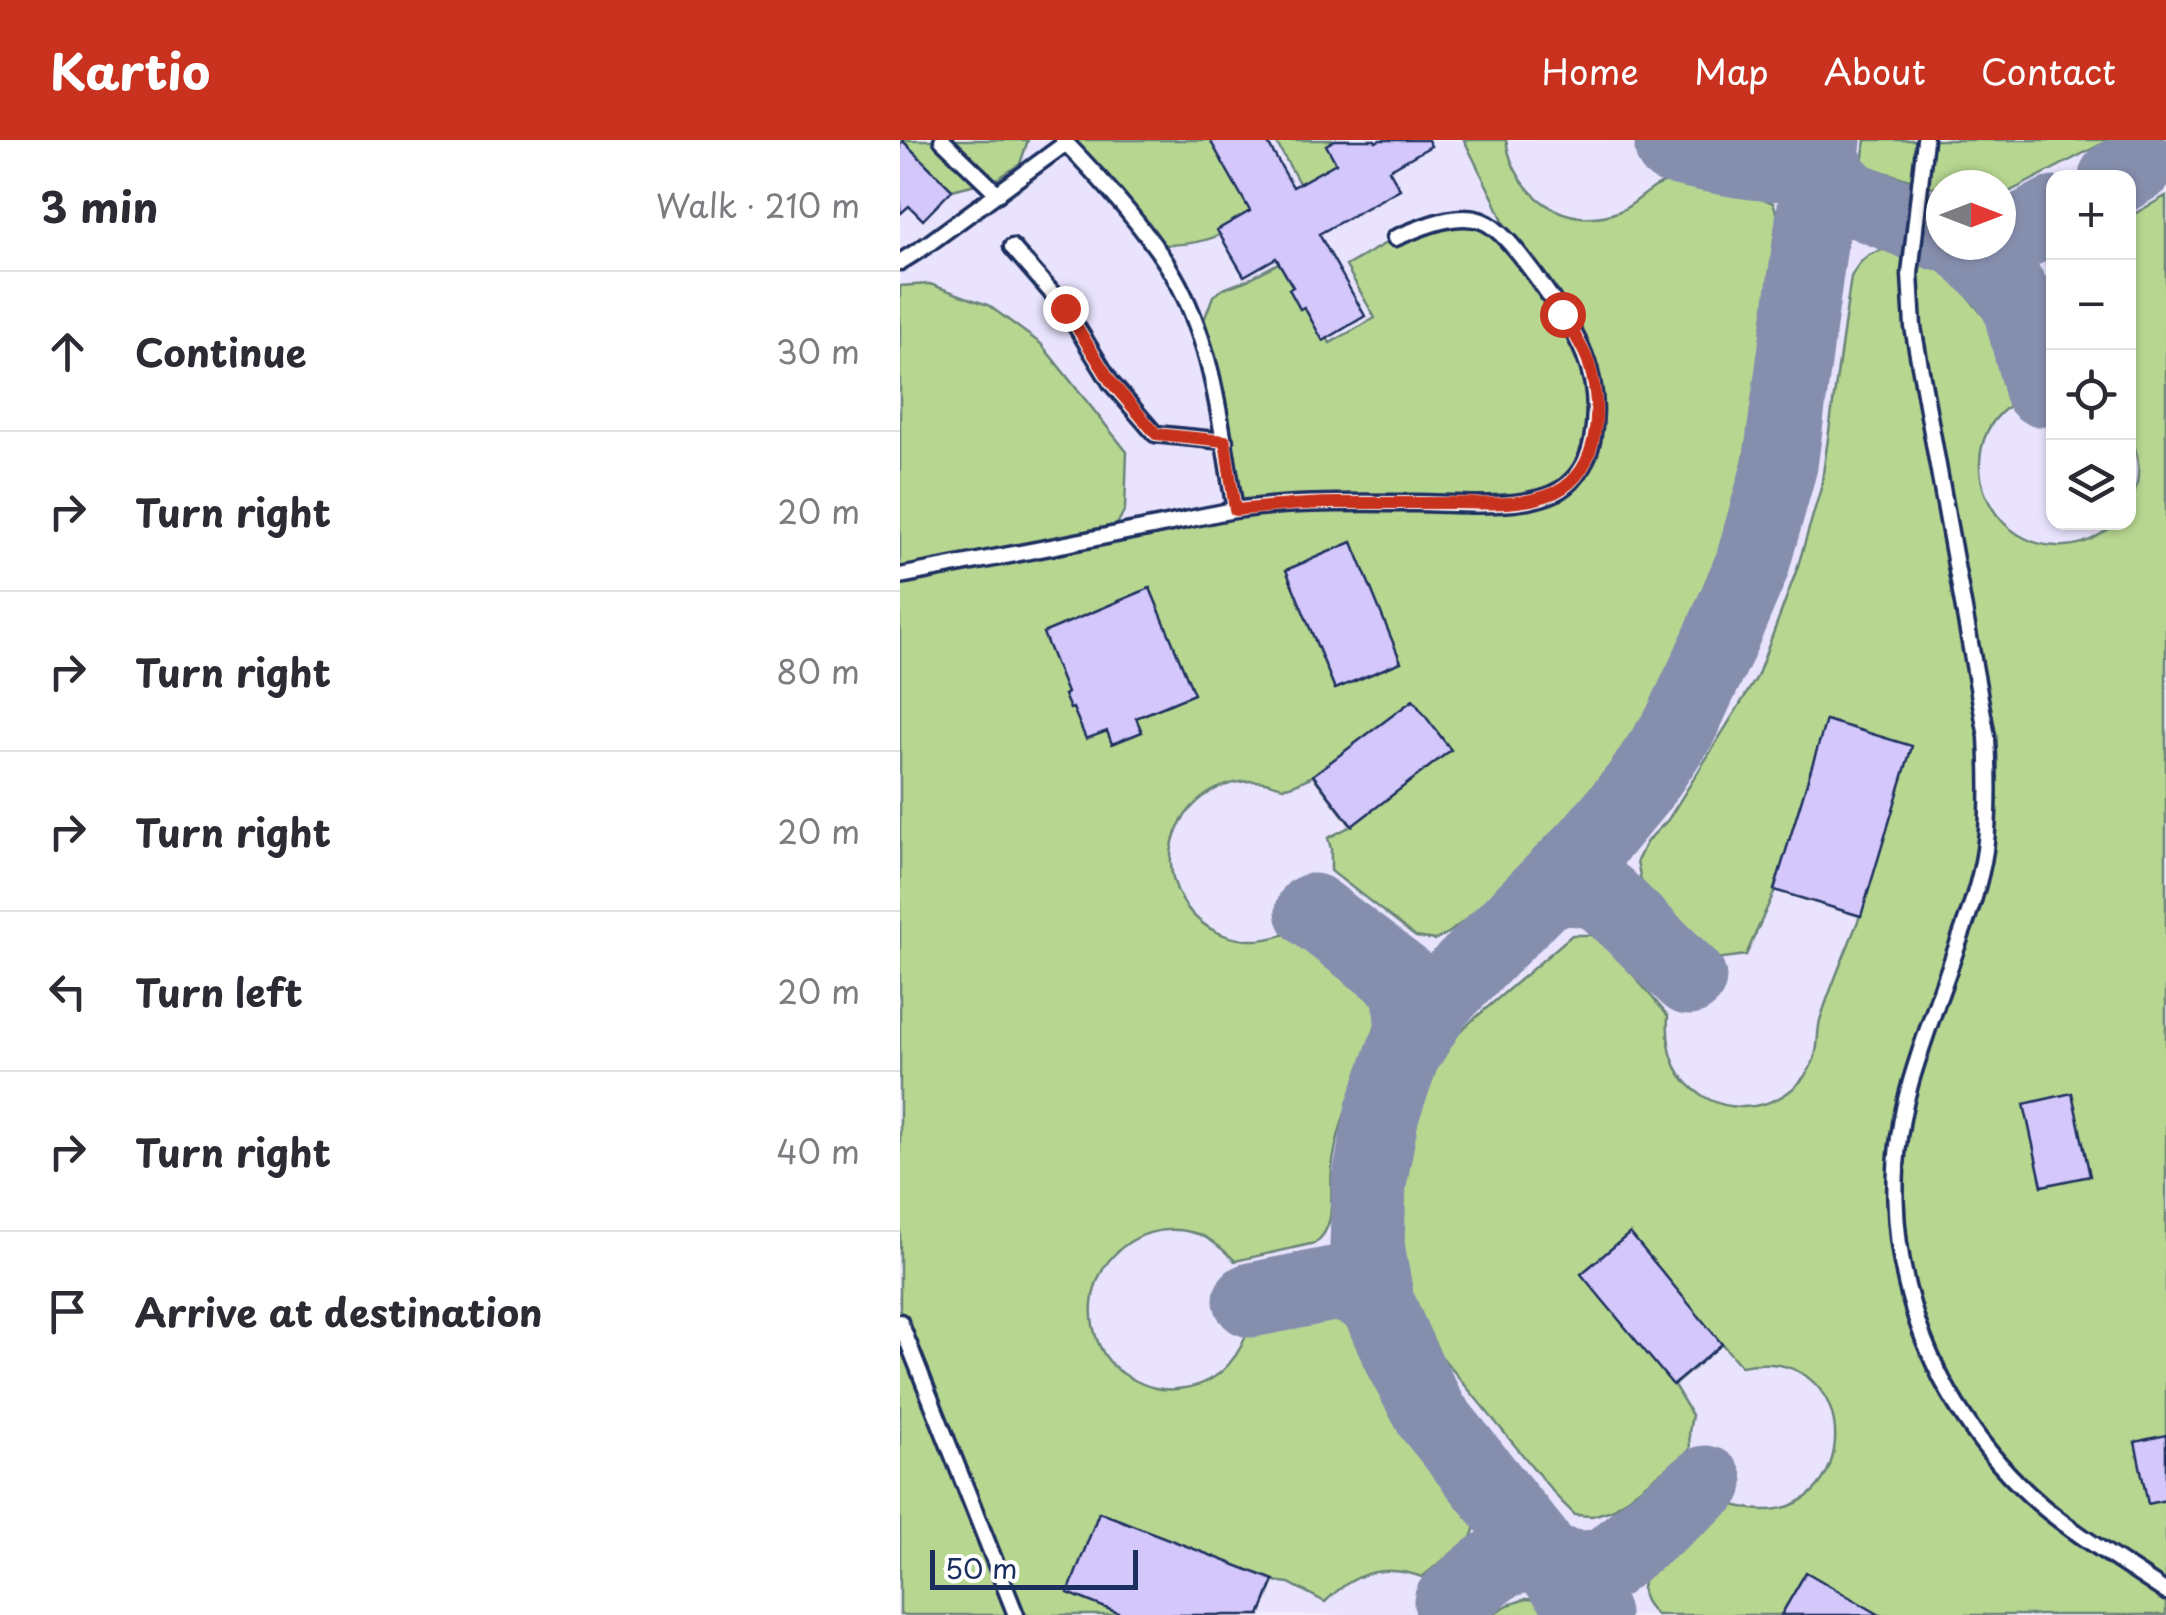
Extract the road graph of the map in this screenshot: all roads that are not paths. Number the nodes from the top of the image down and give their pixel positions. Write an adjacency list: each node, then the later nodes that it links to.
1 (942, 140): 4 (lane)
2 (1925, 140): 12 (lane)
3 (1064, 142): 4 (lane); 8 (lane)
4 (998, 194): 7 (lane)
5 (1395, 238): 9 (lane)
6 (1012, 248): 8 (lane)
7 (900, 262)
8 (1225, 441): 9 (lane)
9 (1235, 510): 10 (lane)
10 (900, 576)
11 (900, 1322): 13 (lane)
12 (2166, 1592)
13 (1016, 1615)

